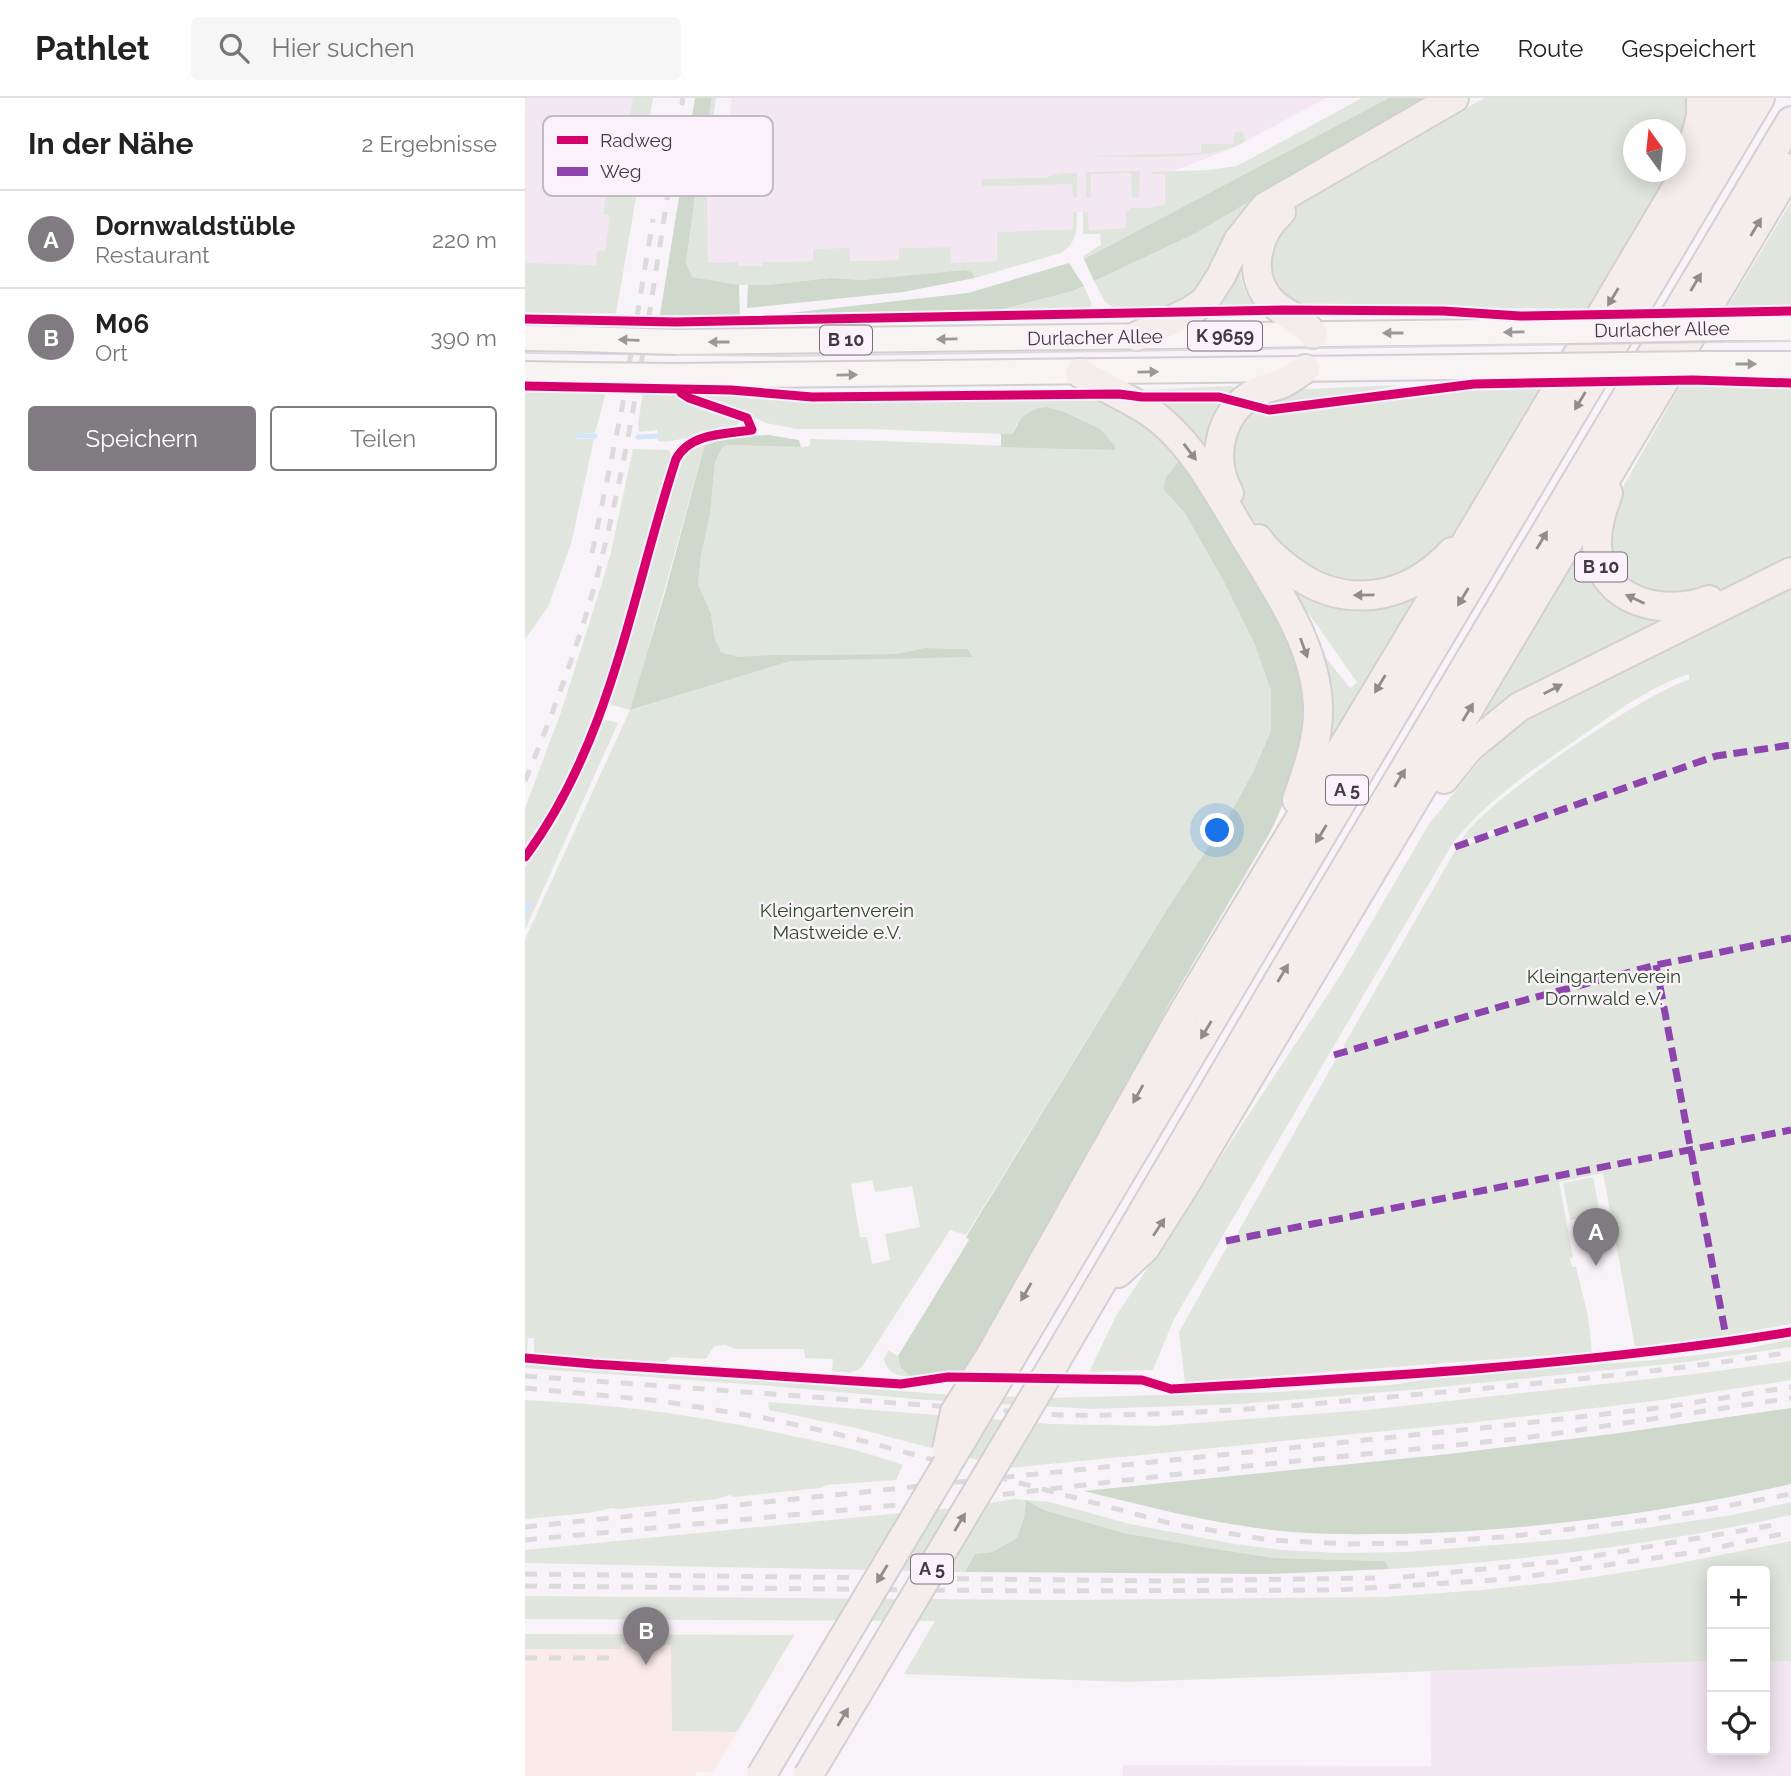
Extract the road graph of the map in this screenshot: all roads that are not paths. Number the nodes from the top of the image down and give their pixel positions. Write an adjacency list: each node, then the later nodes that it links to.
1 (1454, 98): 13 (highway)
2 (1472, 98): 12 (highway)
3 (1701, 98): 8 (highway)
4 (1730, 98): 9 (highway)
5 (1760, 98): 27 (highway, A 5, one-way to 27)
6 (1791, 121): 26 (highway, A 5, one-way to 6)
7 (1791, 168): 20 (highway, A 5, one-way to 7)
8 (1686, 171)
9 (1686, 173)
10 (1681, 182): 21 (highway, one-way to 21)
11 (1791, 328): 12 (main road, Durlacher Allee / K 9659, one-way to 12, bridge)
12 (1313, 334): 13 (main road, Durlacher Allee / K 9659)
13 (1137, 336): 15 (main road, Durlacher Allee / K 9659)
14 (525, 338): 15 (main road, Durlacher Allee / B 10, one-way to 14, bridge)
15 (1015, 338)
16 (1791, 364): 17 (main road, Durlacher Allee / B 10, one-way to 16, bridge)
17 (1305, 369): 18 (main road, Durlacher Allee / B 10, one-way to 17); 21 (highway, one-way to 17)
18 (1080, 373): 19 (main road, Durlacher Allee / B 10, one-way to 18, bridge); 25 (highway, one-way to 25)
19 (525, 374)
20 (1621, 454): 22 (highway, B 10, one-way to 20); 24 (highway, A 5, one-way to 20)
21 (1479, 522): 25 (highway, one-way to 25)
22 (1791, 562)
23 (1791, 572): 24 (highway, one-way to 23)
24 (1383, 855): 26 (highway, A 5, one-way to 24)
25 (1279, 856): 27 (highway, one-way to 27)
26 (1095, 1294): 29 (highway, A 5, one-way to 26, bridge)
27 (1000, 1358): 28 (highway, A 5, one-way to 28, bridge)
28 (761, 1776)
29 (808, 1776)

